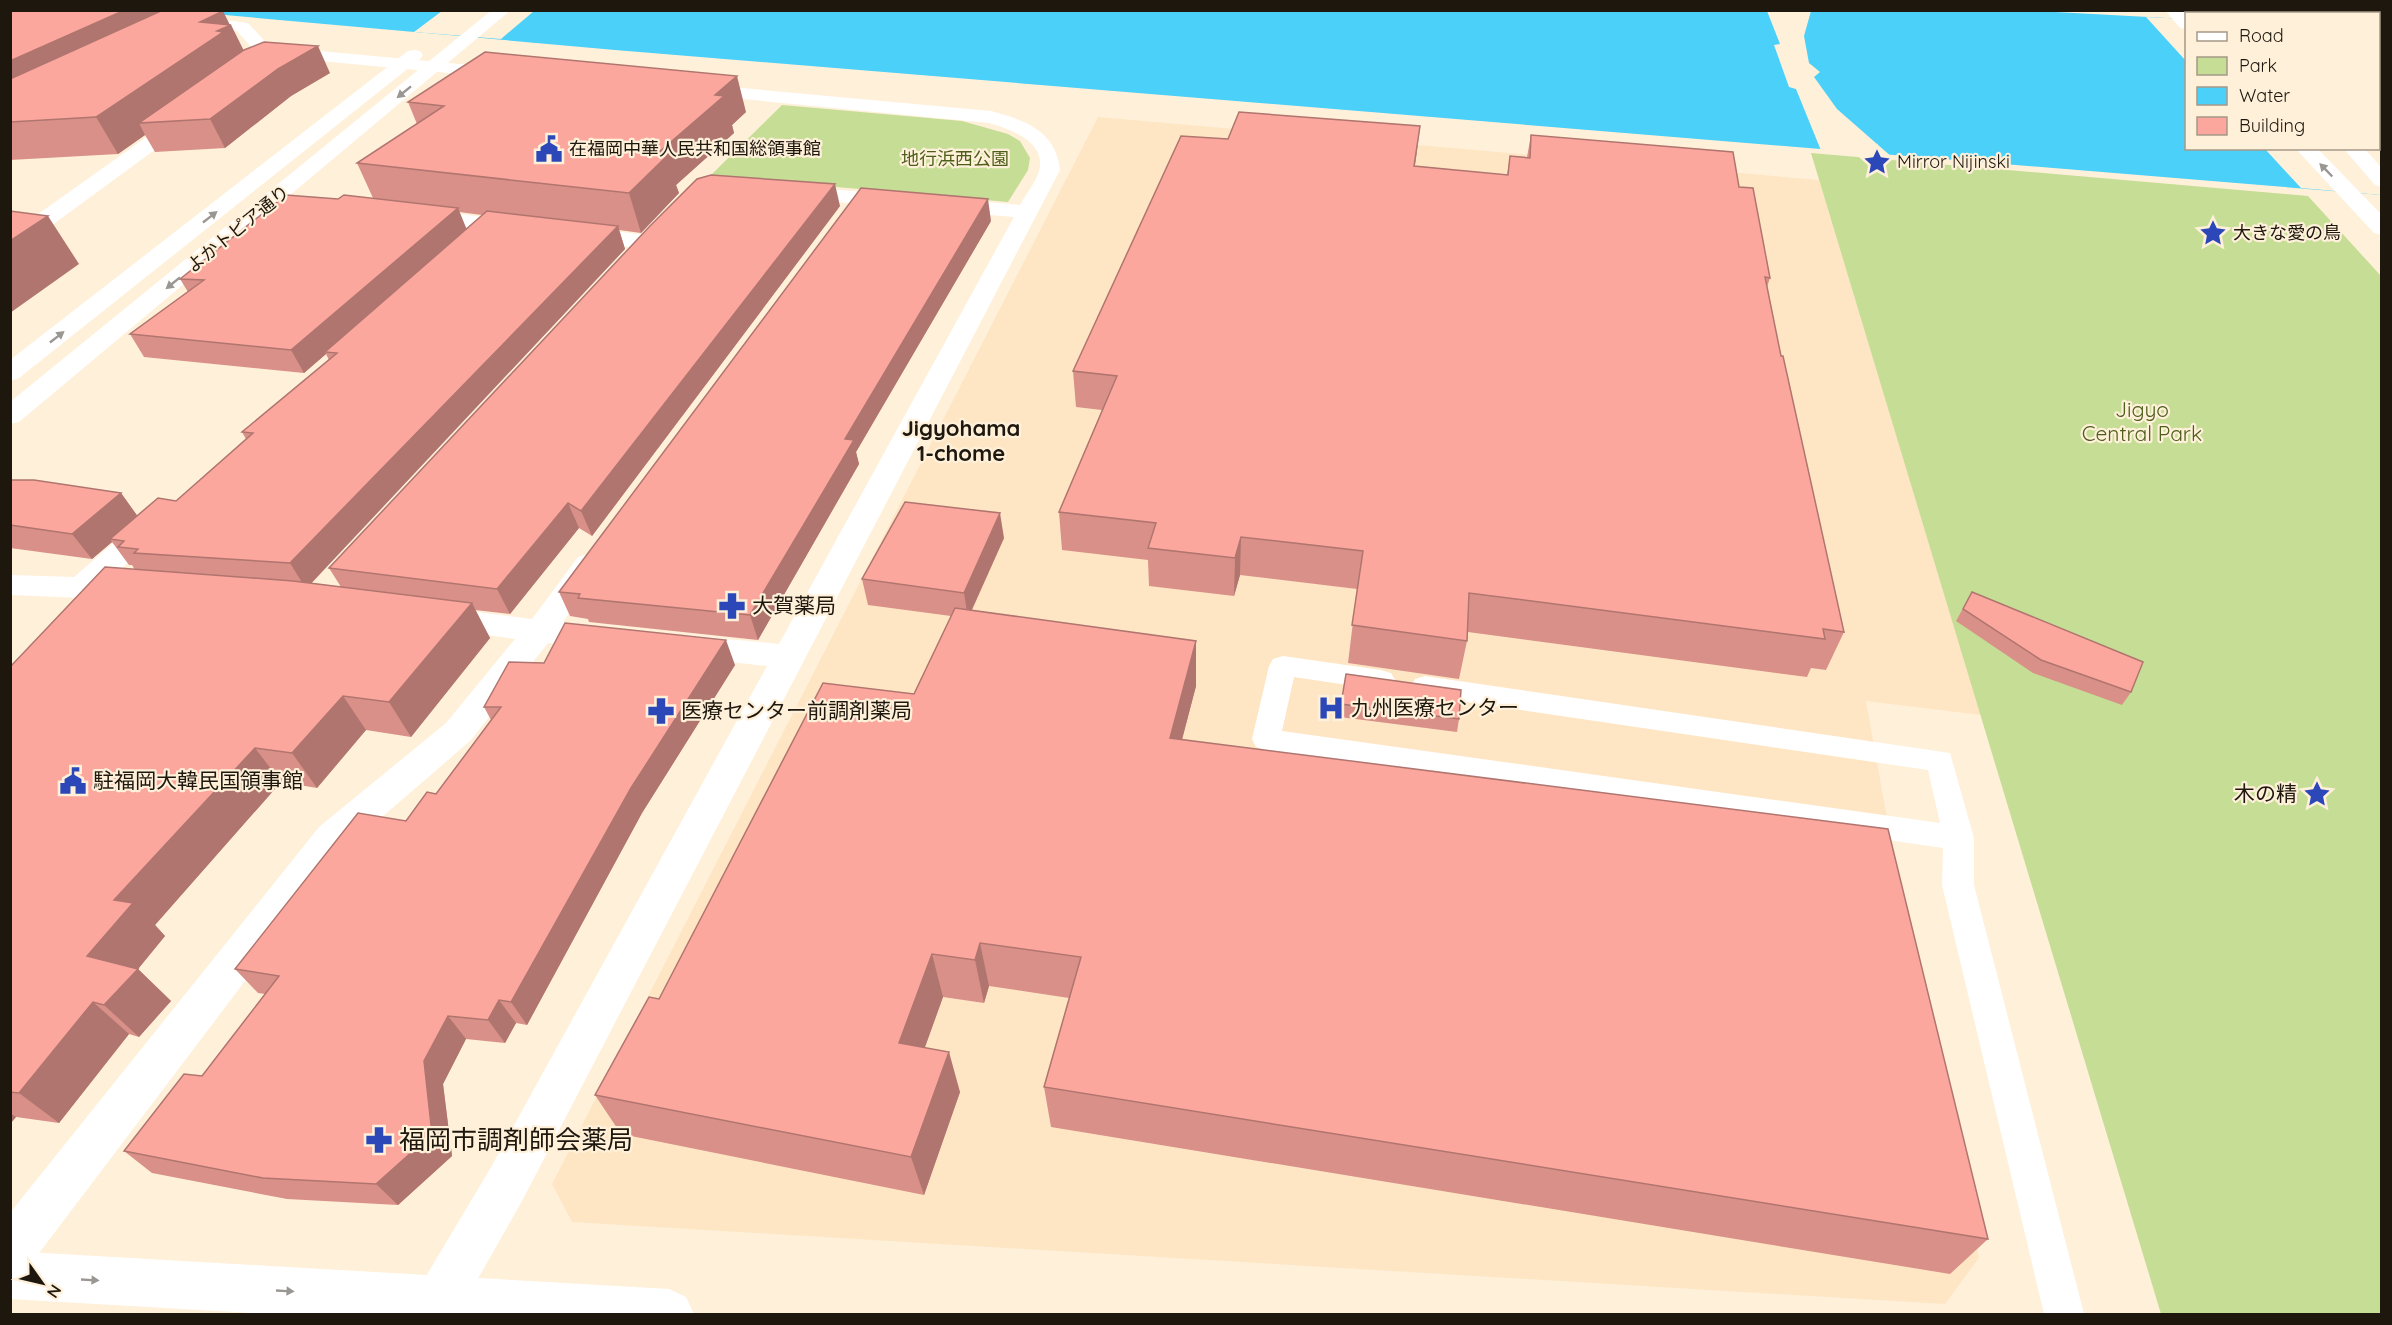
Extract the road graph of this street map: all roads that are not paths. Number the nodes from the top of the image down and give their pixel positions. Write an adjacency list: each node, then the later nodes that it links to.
1 (504, 10): 5 (street, よかトピア通り)
2 (166, 18): 3 (street)
3 (211, 22): 4 (street); 6 (street)
4 (180, 37)
5 (432, 55): 6 (street); 7 (street); 14 (street, よかトピア通り, one-way to 14)
6 (403, 64): 23 (street, よかトピア通り, one-way to 6)
7 (525, 75)
8 (677, 88): 16 (street)
9 (202, 106): 20 (street)
10 (2307, 150): 18 (street, one-way to 10)
11 (2355, 150): 12 (street)
12 (2382, 181)
13 (769, 190): 16 (street)
14 (274, 199): 15 (street); 24 (street, よかトピア通り, one-way to 24)
15 (309, 203)
16 (1028, 212): 32 (street)
17 (399, 214): 19 (street)
18 (2375, 221)
19 (489, 225): 21 (street); 22 (street)
20 (10, 245)
21 (463, 248)
22 (607, 286)
23 (10, 373)
24 (10, 416)
25 (171, 508): 28 (street)
26 (604, 544): 31 (street)
27 (10, 585): 28 (street)
28 (83, 586): 29 (street)
29 (153, 591)
30 (410, 614): 31 (street)
31 (540, 631): 32 (street); 34 (street)
32 (789, 657): 36 (street)
33 (1959, 838): 33 (lane); 38 (lane)
34 (10, 1252)
35 (10, 1275): 36 (street, one-way to 36)
36 (440, 1300): 37 (street)
37 (669, 1314)
38 (2064, 1314)

